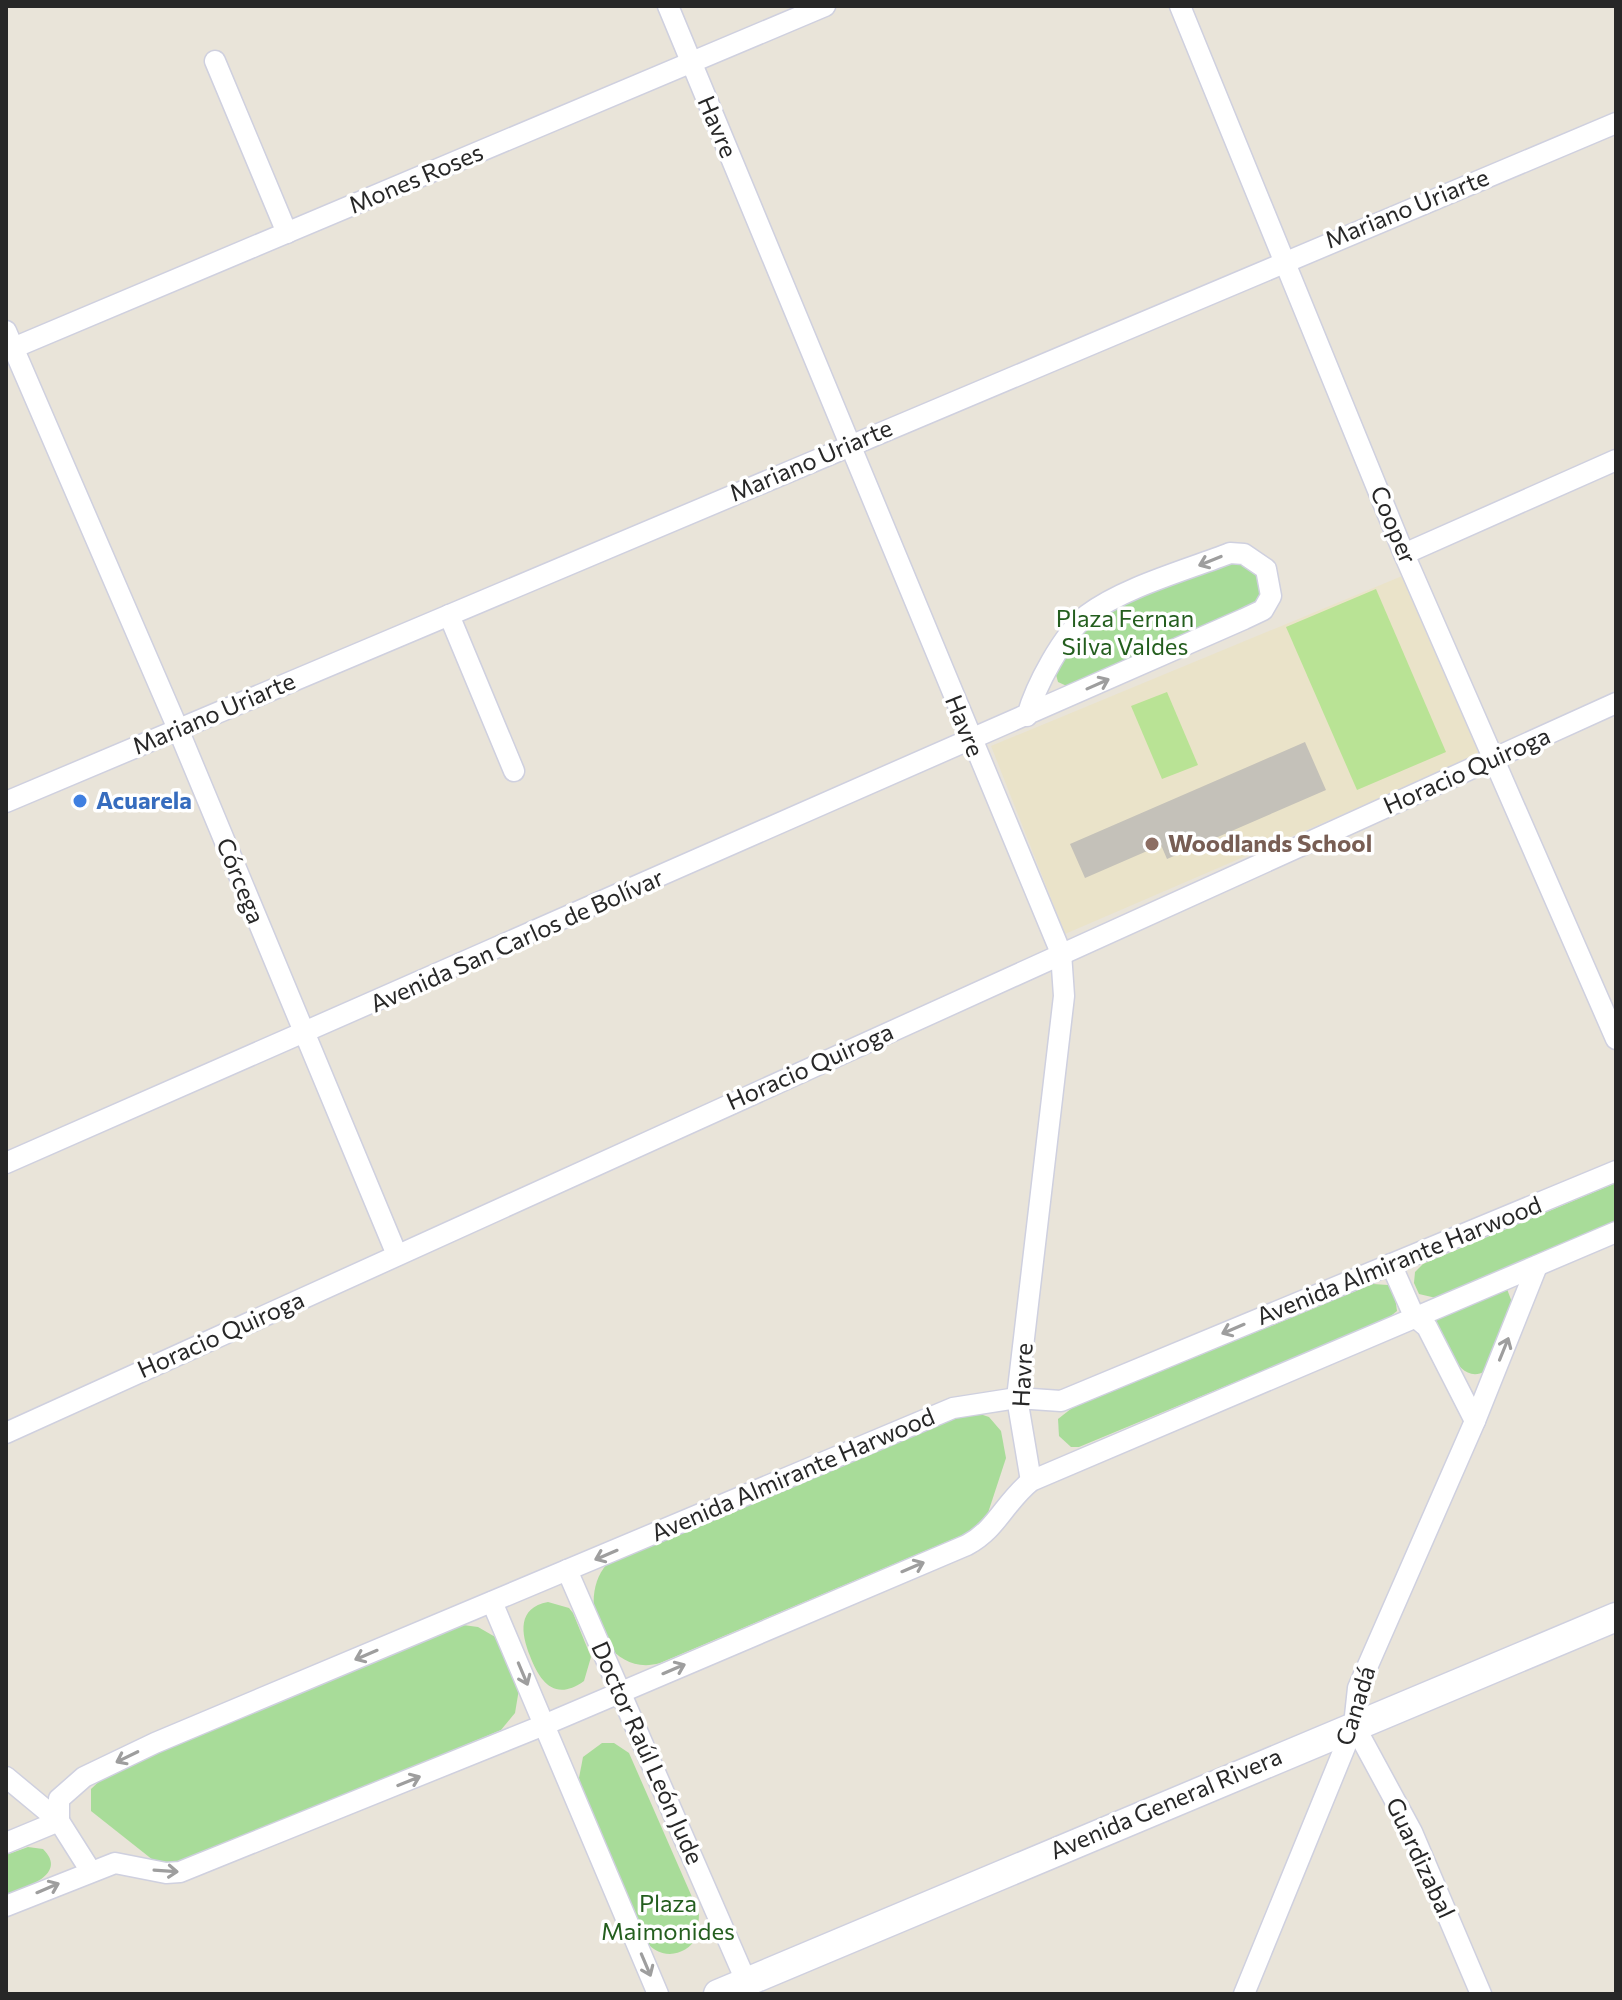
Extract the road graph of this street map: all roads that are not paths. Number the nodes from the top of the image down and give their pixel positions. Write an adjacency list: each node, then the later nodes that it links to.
1 (668, 6): 5 (street, Havre)
2 (825, 6): 5 (street, Mones Roses)
3 (1180, 6): 8 (street, Cooper)
4 (215, 61): 7 (street)
5 (690, 63): 7 (street, Mones Roses); 10 (street, Havre)
6 (1616, 123): 8 (street, Mariano Uriarte)
7 (287, 233): 9 (street, Mones Roses)
8 (1285, 260): 10 (street, Mariano Uriarte); 12 (street, Cooper)
9 (8, 343): 16 (street, Córcega)
10 (851, 444): 13 (street, Mariano Uriarte); 17 (street, Havre)
11 (1616, 460): 12 (street)
12 (1404, 554): 18 (street, Cooper)
13 (449, 615): 16 (street, Mariano Uriarte); 19 (street)
14 (1616, 703): 18 (street, Horacio Quiroga)
15 (1027, 716): 15 (street, Avenida San Carlos de Bolívar, one-way to 15); 17 (street, Avenida San Carlos de Bolívar)
16 (178, 729): 20 (street, Mariano Uriarte); 22 (street, Córcega)
17 (971, 742): 21 (street, Havre); 22 (street, Avenida San Carlos de Bolívar)
18 (1495, 758): 21 (street, Horacio Quiroga); 23 (street, Cooper)
19 (514, 771)
20 (6, 802)
21 (1061, 953): 27 (street, Horacio Quiroga); 31 (street, Havre)
22 (302, 1034): 24 (street, Avenida San Carlos de Bolívar); 27 (street, Córcega)
23 (1616, 1039)
24 (6, 1163)
25 (1616, 1171): 28 (street, Avenida Almirante Harwood)
26 (1616, 1232): 29 (street)
27 (397, 1255): 33 (street, Horacio Quiroga)
28 (1391, 1264): 30 (street); 31 (street, Avenida Almirante Harwood, one-way to 31)
29 (1537, 1266): 30 (street); 32 (street, Canadá, one-way to 29)
30 (1414, 1316): 32 (street); 34 (street)
31 (1017, 1398): 34 (street, Havre); 35 (street, Avenida Almirante Harwood, one-way to 35)
32 (1475, 1421): 40 (street, Canadá)
33 (6, 1433)
34 (1031, 1481): 38 (street, one-way to 34)
35 (567, 1570): 36 (street, Avenida Almirante Harwood); 38 (street, Doctor Raúl León Jude)
36 (492, 1602): 39 (street, one-way to 39); 42 (street, Avenida Almirante Harwood, one-way to 42)
37 (1616, 1617): 40 (main road, Avenida General Rivera)
38 (621, 1691): 39 (street); 46 (street, Doctor Raúl León Jude)
39 (544, 1725): 44 (street, one-way to 39); 47 (street, one-way to 47)
40 (1354, 1725): 46 (main road, Avenida General Rivera); 49 (street, Canadá); 50 (street, Guardizabal)
41 (6, 1777): 42 (street)
42 (59, 1821): 43 (street); 44 (street)
43 (6, 1843)
44 (90, 1870): 45 (street, one-way to 44)
45 (6, 1906)
46 (746, 1981): 48 (main road, Avenida General Rivera)
47 (658, 1994)
48 (718, 1994)
49 (1244, 1994)
50 (1481, 1994)

